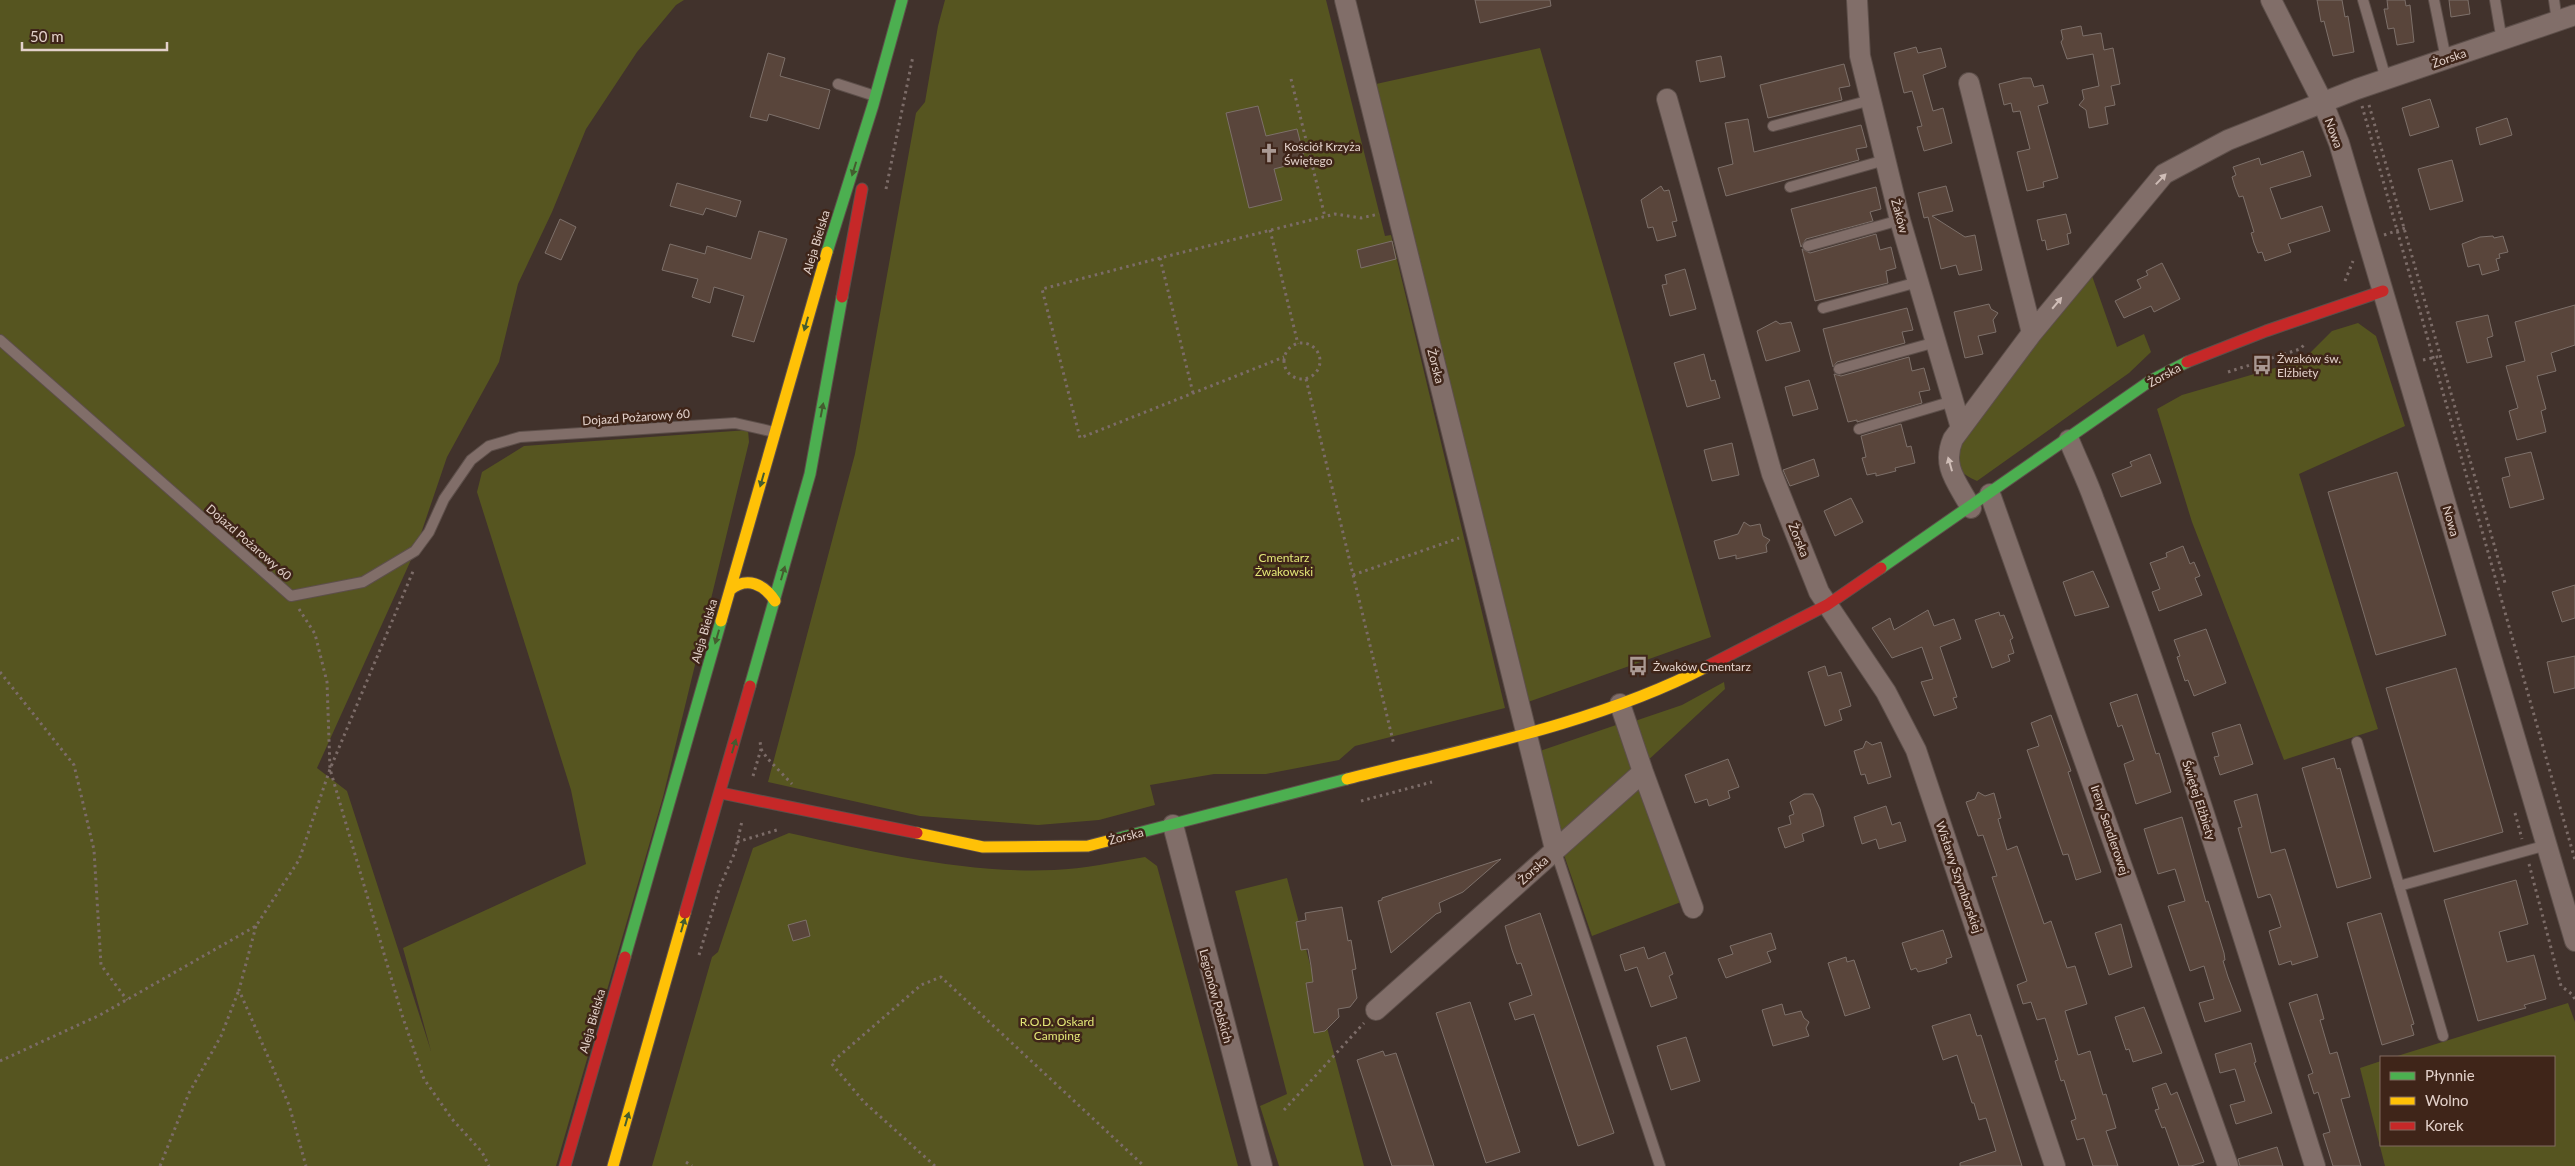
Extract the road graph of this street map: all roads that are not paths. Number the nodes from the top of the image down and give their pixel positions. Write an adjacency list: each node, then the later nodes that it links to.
1 (902, 0): 17 (street, Aleja Bielska)
2 (1345, 0): 42 (street, Żorska)
3 (1857, 0): 16 (street, Żaków)
4 (2271, 0): 18 (street)
5 (2362, 0): 12 (lane)
6 (2434, 0): 11 (lane)
7 (2495, 0): 10 (lane)
8 (2554, 0): 9 (lane)
9 (2566, 18): 10 (street, Żorska)
10 (2502, 40): 11 (street, Żorska)
11 (2446, 60): 12 (street, Żorska)
12 (2386, 80): 18 (street, Żorska)
13 (1969, 83): 27 (street)
14 (838, 84): 17 (lane)
15 (1667, 99): 40 (street, Żorska)
16 (1871, 100): 19 (lane); 20 (street, Żaków)
17 (875, 101): 34 (street, Aleja Bielska, one-way to 34); 39 (street, Aleja Bielska, one-way to 17)
18 (2323, 103): 25 (street, Nowa); 27 (street, Żorska, one-way to 18)
19 (1773, 126)
20 (1886, 160): 21 (lane); 22 (street, Żaków)
21 (1790, 186)
22 (1900, 220): 23 (lane); 24 (street, Żaków)
23 (1808, 246)
24 (1918, 282): 26 (lane); 29 (street, Żaków)
25 (2383, 291): 35 (street, Żorska); 47 (street, Nowa)
26 (1823, 308)
27 (2032, 333): 32 (street, Żorska)
28 (0, 340): 34 (lane, Dojazd Pożarowy 60)
29 (1936, 342): 30 (lane); 31 (street, Żaków)
30 (1839, 369)
31 (1953, 401): 32 (street, Żaków); 33 (lane)
32 (1961, 428): 37 (street, Żorska, one-way to 32)
33 (1859, 429)
34 (776, 432): 38 (street, Aleja Bielska, one-way to 38)
35 (2069, 440): 36 (street, Żorska); 60 (street, Świętej Elżbiety)
36 (1990, 494): 37 (street, Żorska); 59 (street, Ireny Sendlerowej)
37 (1971, 508): 40 (street, Żorska)
38 (730, 590): 39 (street); 54 (street, Aleja Bielska, one-way to 54)
39 (775, 601): 45 (street, Aleja Bielska, one-way to 39)
40 (1827, 605): 41 (street, Żorska); 58 (street, Wisławy Szymborskiej)
41 (1620, 704): 42 (street, Żorska); 44 (street)
42 (1525, 733): 46 (street, Żorska); 48 (street, Żorska)
43 (2357, 742): 49 (lane)
44 (1643, 772): 48 (street, Żorska); 50 (street)
45 (721, 793): 46 (street, Żorska); 55 (street, Aleja Bielska, one-way to 45)
46 (1173, 825): 56 (street, Legionów Polskich)
47 (2546, 845): 49 (lane); 51 (street, Nowa)
48 (1555, 850): 52 (street, Żorska); 57 (lane)
49 (2399, 886): 53 (lane)
50 (1693, 908)
51 (2575, 941)
52 (1376, 1010)
53 (2442, 1036)
54 (565, 1166)
55 (613, 1166)
56 (1262, 1166)
57 (1660, 1166)
58 (2055, 1166)
59 (2228, 1166)
60 (2314, 1166)

